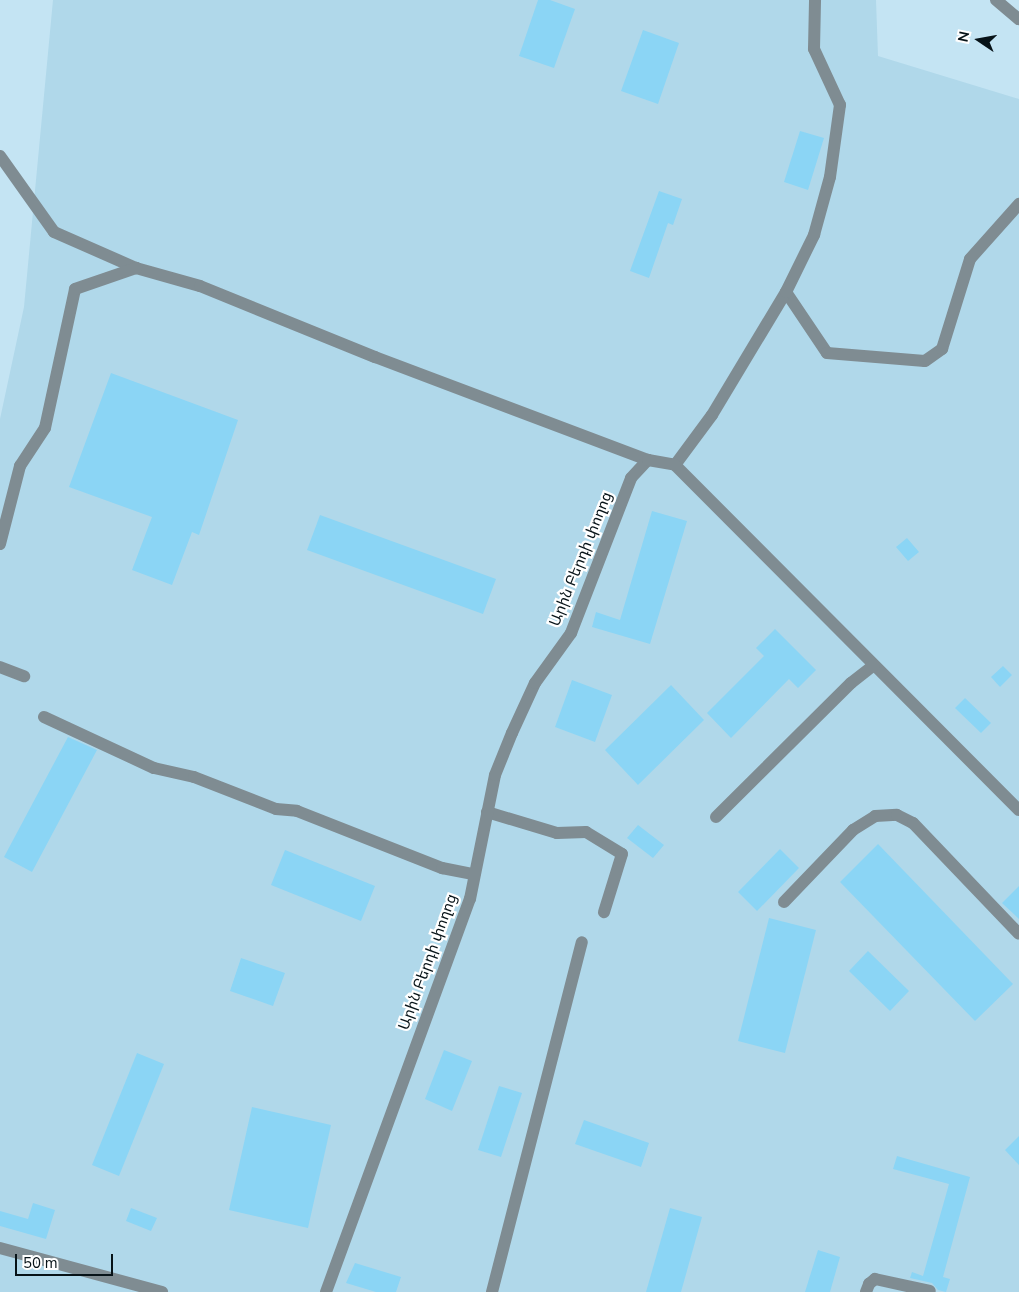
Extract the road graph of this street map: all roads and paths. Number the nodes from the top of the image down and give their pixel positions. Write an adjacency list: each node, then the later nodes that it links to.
1 (815, 0): 7 (street)
2 (996, 0): 3 (street)
3 (1019, 19)
4 (0, 156): 6 (street)
5 (1019, 204): 7 (street)
6 (136, 268): 8 (street); 10 (street)
7 (786, 292): 9 (street)
8 (648, 460): 9 (street); 16 (street, Արին Բերդի փողոց)
9 (675, 465): 11 (street)
10 (0, 544)
11 (874, 665): 15 (street); 17 (street)
12 (0, 667): 13 (street)
13 (24, 676)
14 (44, 717): 18 (street)
15 (1019, 810)
16 (487, 812): 18 (street, Արին Բերդի փողոց); 20 (street)
17 (716, 818)
18 (474, 874): 26 (street, Արին Բերդի փողոց)
19 (784, 902): 21 (street)
20 (604, 912)
21 (1019, 934)
22 (582, 942): 27 (street)
23 (0, 1248): 25 (street)
24 (930, 1291): 28 (street)
25 (162, 1292)
26 (326, 1292)
27 (492, 1292)
28 (866, 1292)

